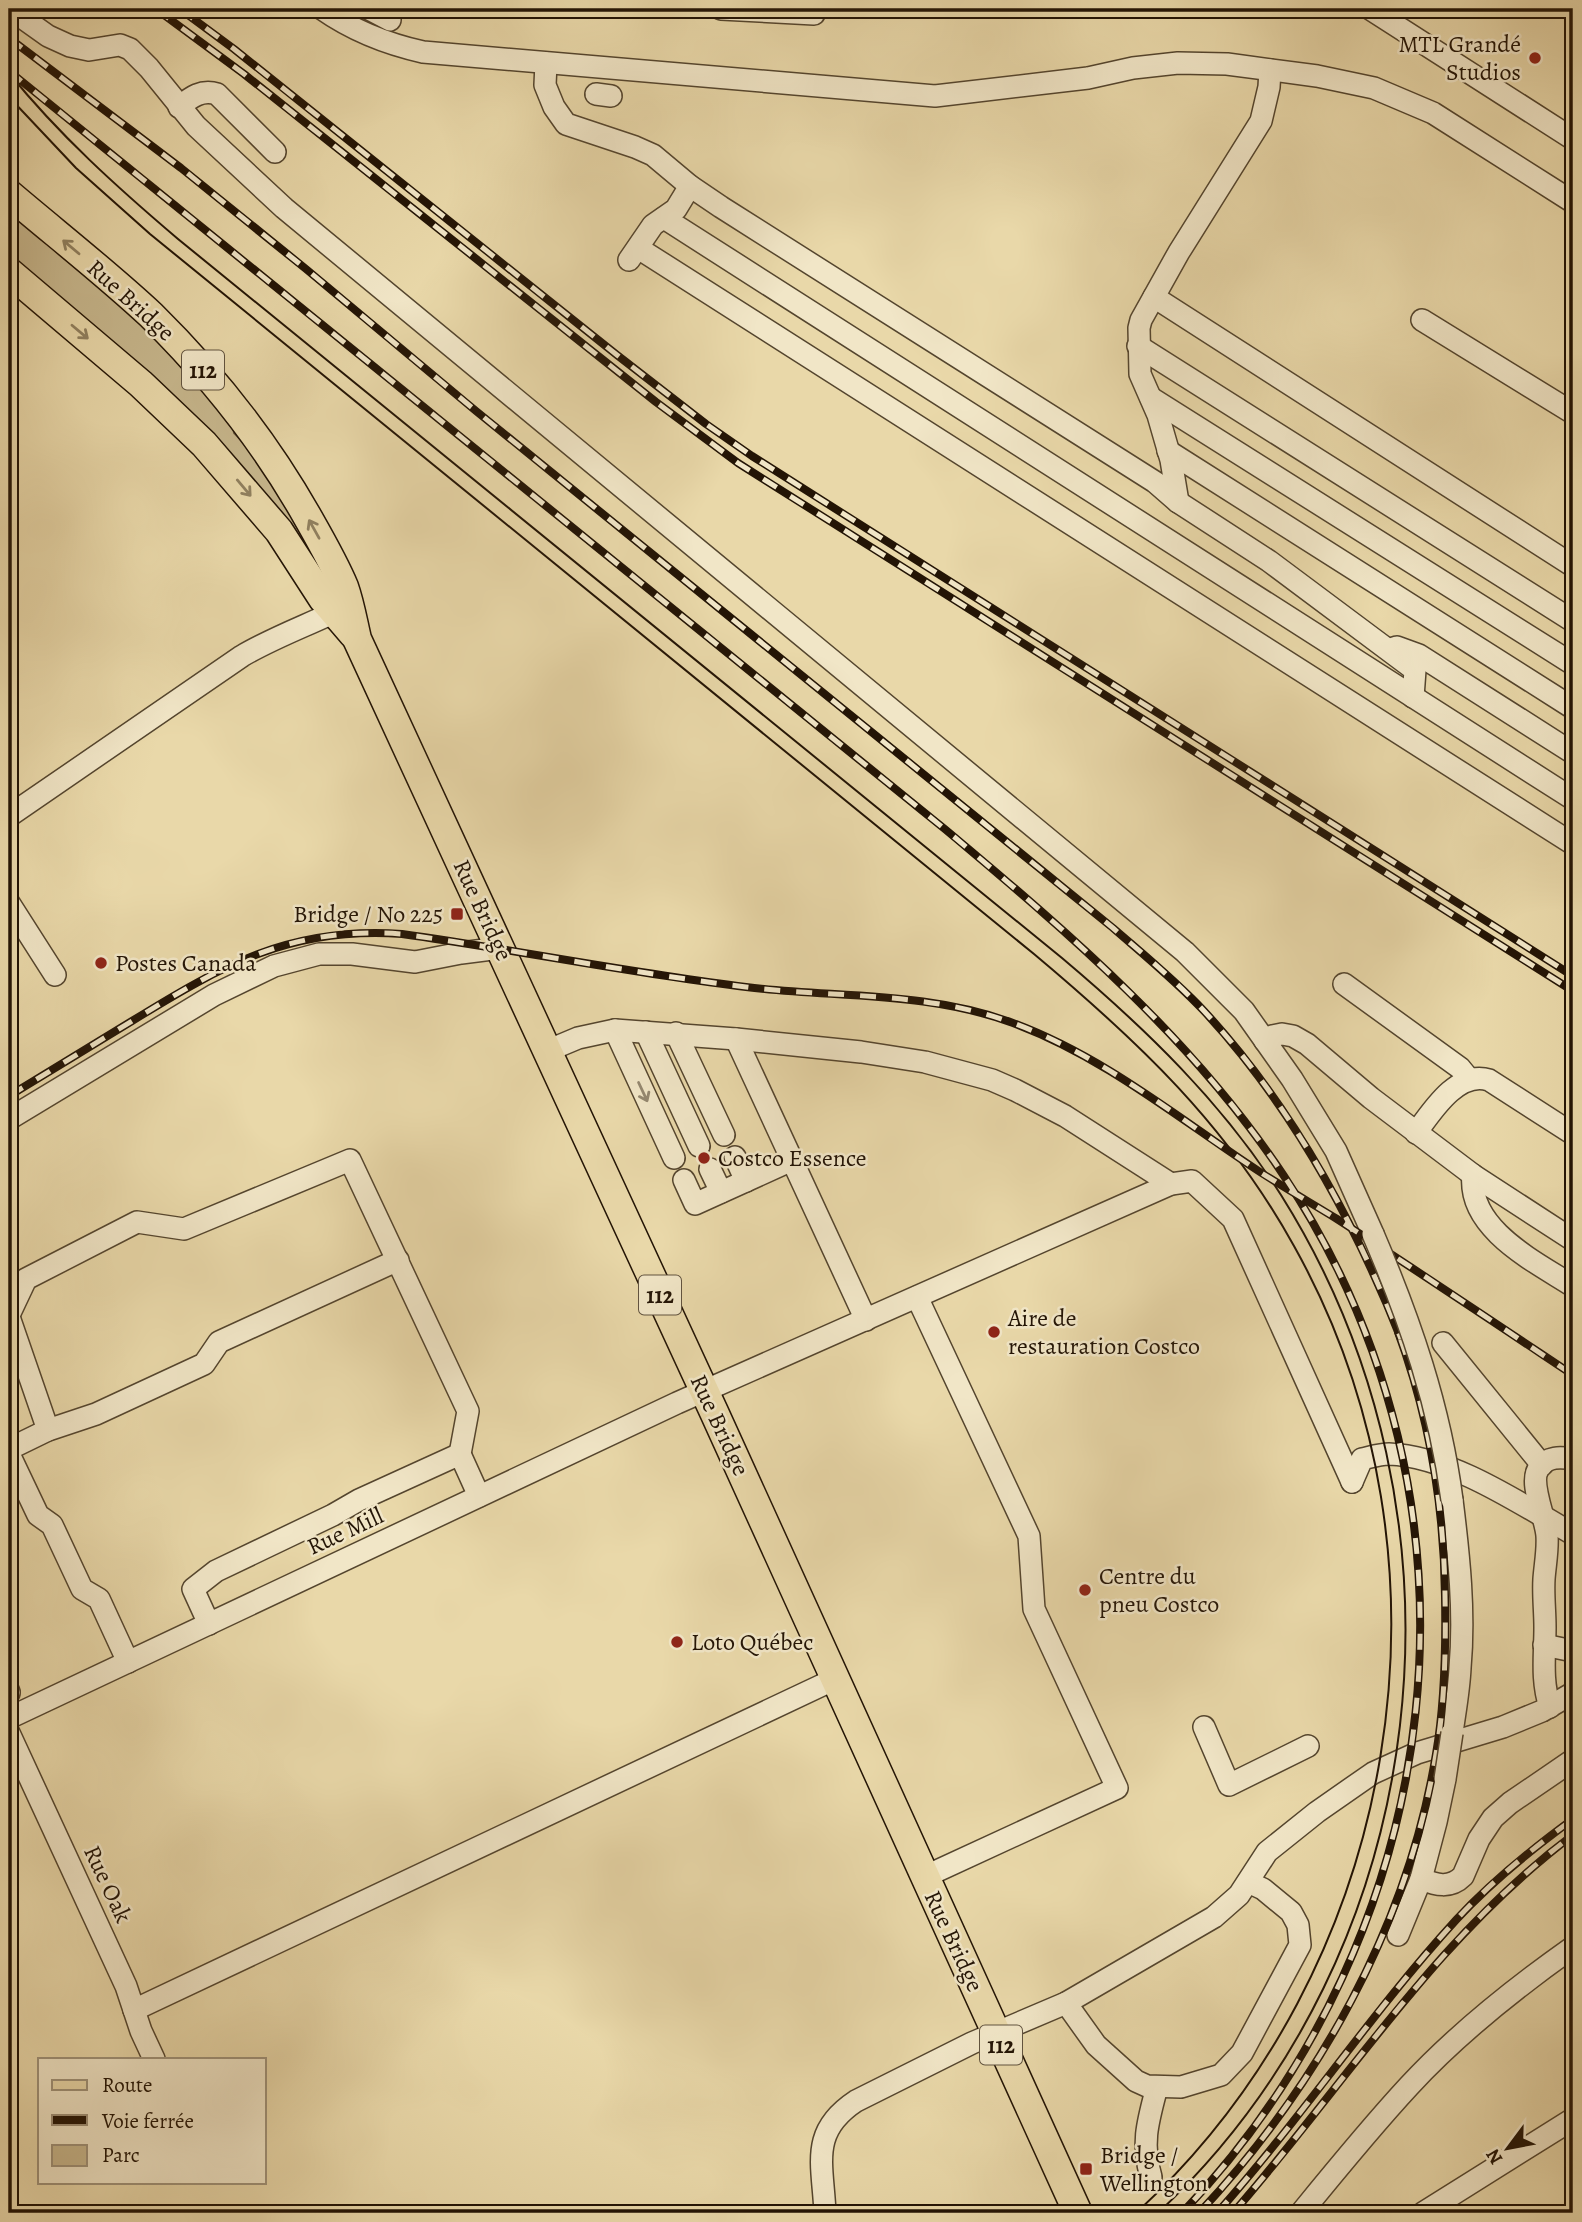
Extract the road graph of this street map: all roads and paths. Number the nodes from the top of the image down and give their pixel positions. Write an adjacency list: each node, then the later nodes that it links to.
1 (10, 9): 11 (street)
2 (322, 9): 9 (street)
3 (369, 9): 8 (street)
4 (721, 9): 5 (street)
5 (732, 9): 7 (street)
6 (1370, 9): 12 (street)
7 (814, 14)
8 (390, 20)
9 (546, 63): 10 (street); 14 (street)
10 (1270, 70): 16 (street); 19 (street)
11 (179, 107): 13 (street); 45 (street)
12 (1573, 139)
13 (275, 152)
14 (690, 186): 17 (street); 25 (street)
15 (9, 194): 27 (main road, Rue Bridge / 112, one-way to 15)
16 (1573, 202)
17 (664, 218): 31 (street); 36 (street)
18 (9, 272): 27 (main road, Rue Bridge / 112, one-way to 27)
19 (1154, 297): 21 (street); 26 (street)
20 (1422, 320): 23 (street)
21 (1138, 345): 22 (street); 28 (street)
22 (1151, 398): 24 (street); 30 (street)
23 (1573, 413)
24 (1168, 451): 25 (street); 32 (street)
25 (1178, 502): 29 (street)
26 (1573, 566)
27 (341, 608): 35 (street); 38 (main road, Rue Bridge / 112)
28 (1573, 621)
29 (1385, 650): 31 (street); 33 (street)
30 (1573, 664)
31 (1413, 697): 34 (street)
32 (1573, 708)
33 (1573, 753)
34 (1573, 799)
35 (9, 816)
36 (1573, 844)
37 (9, 903): 39 (street)
38 (500, 948): 46 (main road, Rue Bridge / 112); 48 (street)
39 (55, 975)
40 (1344, 984): 47 (street)
41 (615, 1030): 42 (street); 46 (street); 54 (street, one-way to 54)
42 (646, 1032): 43 (street); 52 (street)
43 (676, 1033): 44 (street); 51 (street)
44 (736, 1039): 55 (street); 60 (street)
45 (1265, 1041): 49 (street); 92 (street, bridge)
46 (547, 1051): 70 (main road, Rue Bridge / 112)
47 (1469, 1079): 49 (street); 50 (street)
48 (9, 1119)
49 (1416, 1133): 57 (street)
50 (1573, 1134)
51 (724, 1135)
52 (699, 1146)
53 (735, 1157): 59 (street)
54 (674, 1158)
55 (792, 1160): 59 (street); 68 (street)
56 (710, 1169): 61 (street)
57 (1474, 1175): 62 (street); 64 (street)
58 (684, 1180): 61 (street)
59 (746, 1181): 61 (street)
60 (1171, 1184): 66 (street, Rue Mill); 77 (street)
61 (720, 1192)
62 (1573, 1240)
63 (398, 1260): 65 (street); 71 (street); 73 (street)
64 (1573, 1286)
65 (13, 1295): 67 (street)
66 (917, 1297): 68 (street, Rue Mill); 91 (street)
67 (9, 1316): 71 (street)
68 (866, 1320): 70 (street, Rue Mill)
69 (1443, 1343): 75 (street)
70 (704, 1391): 76 (street, Rue Mill); 83 (main road, Rue Bridge / 112)
71 (48, 1430): 72 (street)
72 (9, 1451): 82 (street)
73 (460, 1454): 76 (street); 79 (street)
74 (1573, 1459): 75 (street)
75 (1542, 1465): 77 (street)
76 (480, 1496): 79 (street, Rue Mill)
77 (1543, 1516): 78 (street); 80 (street)
78 (1573, 1534)
79 (209, 1624): 82 (street, Rue Mill)
80 (1544, 1645): 81 (street); 85 (street)
81 (1573, 1651)
82 (128, 1662): 86 (street, Rue Mill)
83 (835, 1679): 91 (main road, Rue Bridge / 112); 97 (street)
84 (1573, 1693): 85 (street)
85 (1550, 1707): 93 (street)
86 (9, 1718)
87 (1204, 1727): 89 (street)
88 (9, 1733): 97 (street, Rue Oak)
89 (1308, 1746)
90 (1573, 1760): 92 (street)
91 (924, 1877): 98 (main road, Rue Bridge / 112)
92 (1421, 1879): 94 (street)
93 (1248, 1882): 96 (street); 100 (street)
94 (1398, 1935)
95 (1573, 1947): 105 (street)
96 (1066, 2003): 98 (street); 100 (street)
97 (134, 2010): 99 (street, Rue Oak)
98 (996, 2033): 103 (street); 104 (main road, Rue Bridge / 112)
99 (154, 2058)
100 (1157, 2087): 102 (street)
101 (1573, 2119): 106 (street)
102 (1151, 2177)
103 (825, 2213)
104 (1077, 2213)
105 (1301, 2213)
106 (1423, 2213)

